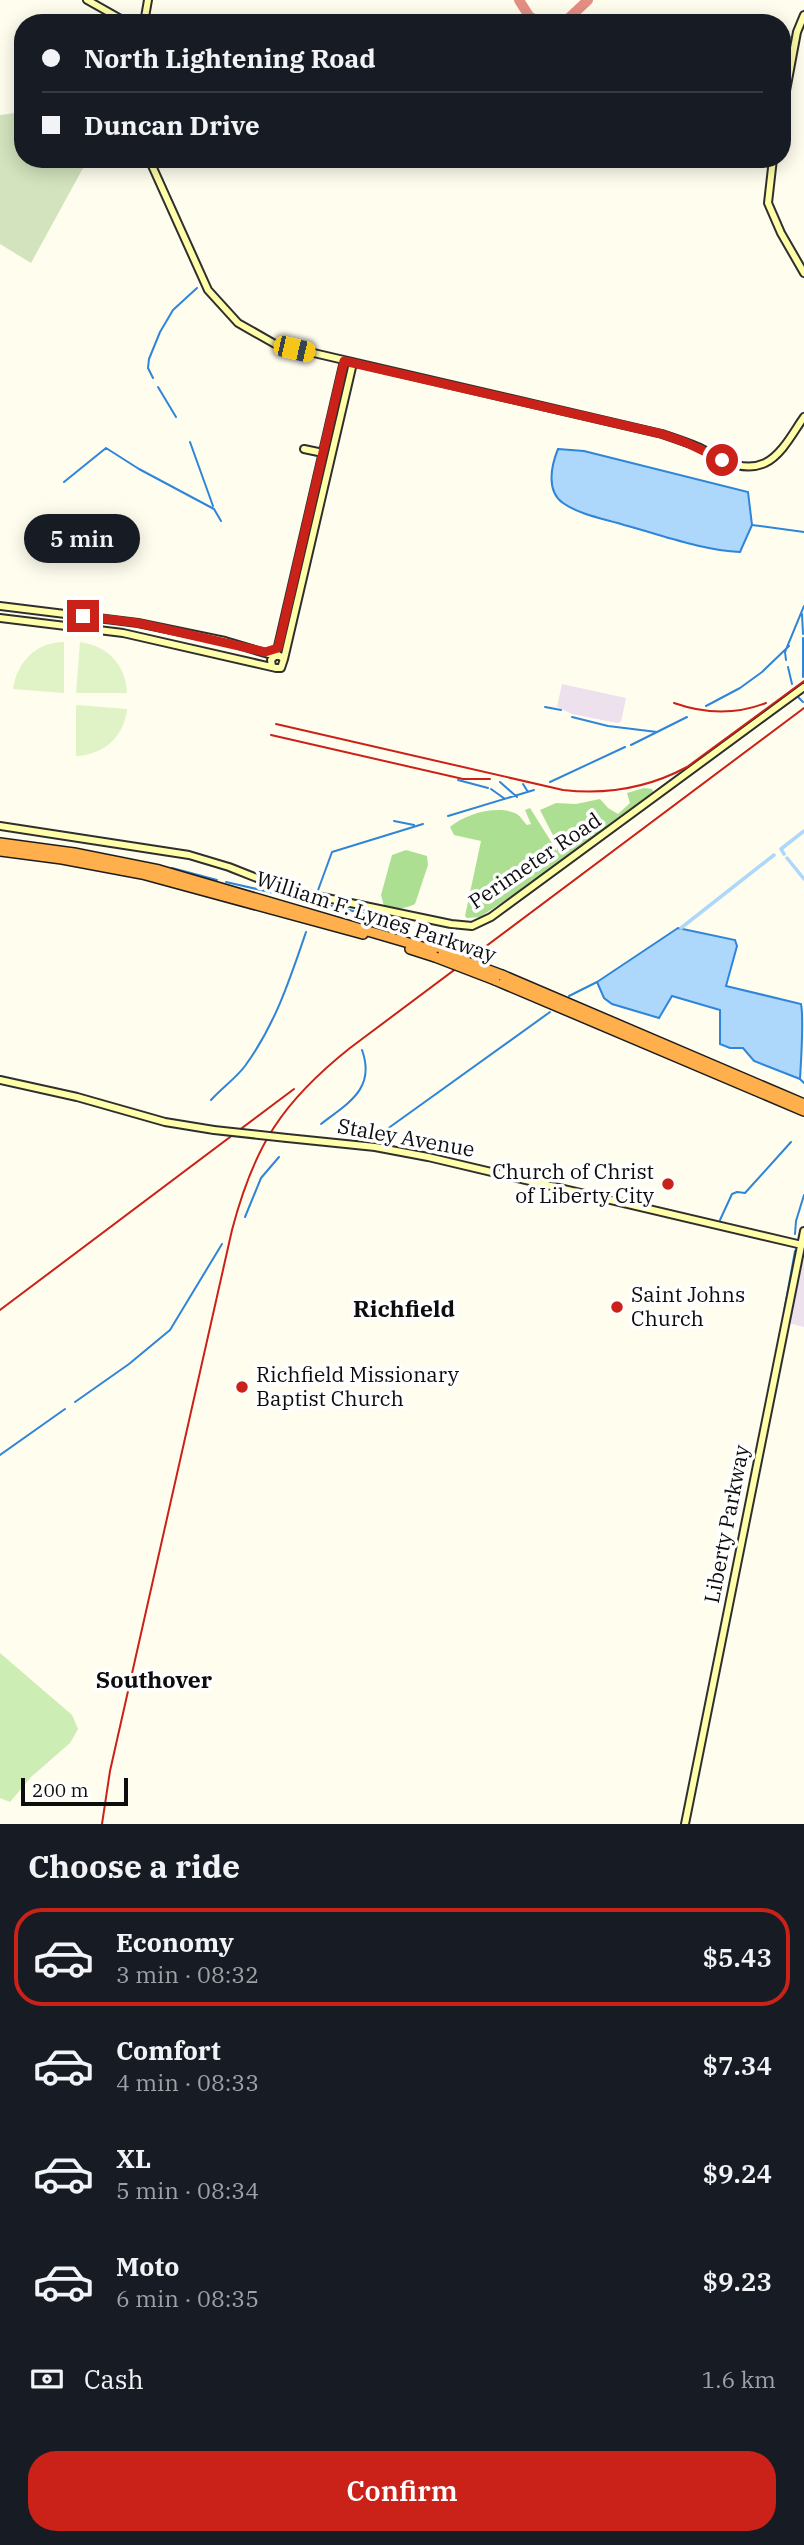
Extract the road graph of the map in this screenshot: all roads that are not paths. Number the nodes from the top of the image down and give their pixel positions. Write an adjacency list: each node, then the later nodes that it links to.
1 (86, 0): 2 (street)
2 (112, 14)
3 (804, 15): 4 (street)
4 (791, 64)
5 (153, 168): 8 (street)
6 (772, 168): 7 (street)
7 (804, 273)
8 (344, 361): 9 (street); 10 (street)
9 (353, 363): 11 (street); 12 (street)
10 (336, 395): 11 (street); 14 (street)
11 (345, 397): 22 (street)
12 (804, 417)
13 (304, 449): 14 (street)
14 (323, 453): 21 (street)
15 (0, 606): 17 (street)
16 (0, 618): 19 (street)
17 (154, 626): 18 (street); 19 (street)
18 (166, 629): 20 (street); 21 (street)
19 (151, 638): 20 (street)
20 (163, 641): 23 (street)
21 (276, 653): 22 (street); 23 (street)
22 (284, 659): 23 (street)
23 (272, 666)
24 (804, 687): 25 (street, Perimeter Road)
25 (0, 826)
26 (0, 843): 28 (highway, William F. Lynes Parkway)
27 (0, 851): 28 (highway, William F. Lynes Parkway)
28 (439, 955): 29 (highway, William F. Lynes Parkway, bridge)
29 (499, 977): 31 (highway, William F. Lynes Parkway); 32 (highway, William F. Lynes Parkway)
30 (0, 1080): 34 (street, Staley Avenue, bridge)
31 (804, 1104)
32 (804, 1111)
33 (804, 1231): 34 (street, Liberty Parkway)
34 (802, 1245): 35 (street, Liberty Parkway)
35 (685, 1824)

